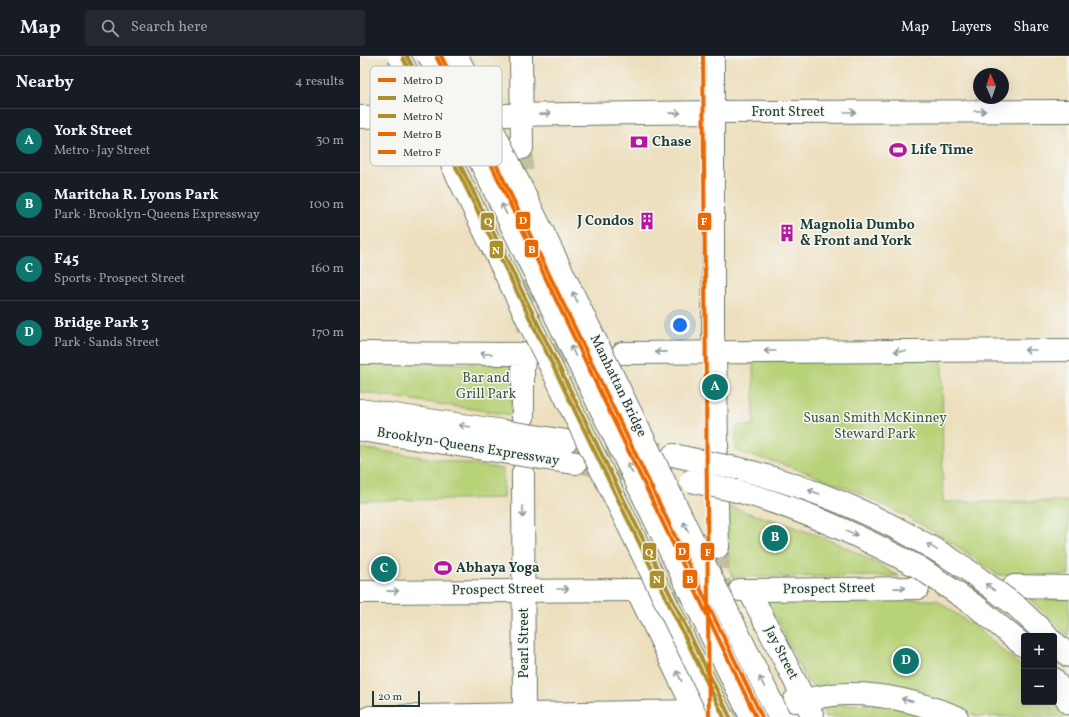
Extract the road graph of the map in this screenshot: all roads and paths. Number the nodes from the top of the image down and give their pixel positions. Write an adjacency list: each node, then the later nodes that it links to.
1 (399, 56): 6 (main road, bridge)
2 (429, 56): 7 (main road, one-way to 2, bridge)
3 (457, 56): 8 (main road, Manhattan Bridge, one-way to 3, bridge)
4 (521, 56): 11 (main road)
5 (713, 56): 10 (main road)
6 (404, 66)
7 (434, 66)
8 (462, 66)
9 (1069, 111): 10 (main road, Front Street, one-way to 9)
10 (713, 112): 11 (main road, Front Street, one-way to 10); 19 (main road)
11 (514, 115): 15 (main road)
12 (360, 117): 13 (main road)
13 (370, 117)
14 (502, 148): 55 (main road, Manhattan Bridge, one-way to 14, bridge)
15 (522, 148)
16 (453, 166): 53 (main road, bridge)
17 (483, 166): 54 (main road, one-way to 17, bridge)
18 (1069, 350): 19 (main road, one-way to 19)
19 (714, 352): 20 (main road, one-way to 20); 28 (main road)
20 (623, 353)
21 (360, 354): 23 (main road, one-way to 21)
22 (360, 410): 26 (main road, Brooklyn-Queens Expressway, one-way to 22)
23 (523, 417)
24 (360, 430): 26 (main road, Brooklyn-Queens Expressway)
25 (566, 441): 27 (main road, Brooklyn-Queens Expressway)
26 (503, 442): 27 (main road, Brooklyn-Queens Expressway, bridge)
27 (541, 447): 30 (main road, Brooklyn-Queens Expressway)
28 (717, 447)
29 (682, 457): 40 (main road, one-way to 29, bridge)
30 (576, 463)
31 (523, 473): 37 (main road, Pearl Street, one-way to 37)
32 (688, 480): 35 (main road, one-way to 35, bridge)
33 (718, 504): 34 (main road)
34 (718, 547)
35 (919, 578): 38 (main road, Prospect Street, one-way to 35); 42 (main road, bridge)
36 (1069, 587): 40 (main road)
37 (524, 590): 39 (main road, Prospect Street, one-way to 37); 50 (main road, Prospect Street); 51 (main road, Pearl Street)
38 (744, 590): 49 (main road, Jay Street)
39 (360, 592)
40 (1015, 596): 41 (main road)
41 (1046, 633)
42 (1021, 644)
43 (1057, 645): 44 (main road)
44 (1069, 656)
45 (1057, 678): 47 (main road)
46 (1057, 684): 48 (main road)
47 (1069, 691)
48 (1069, 702)
49 (804, 706): 56 (main road, one-way to 49)
50 (697, 714): 51 (main road)
51 (524, 716): 52 (main road)
52 (370, 717)
53 (722, 717)
54 (752, 717)
55 (779, 717)
56 (957, 717)

